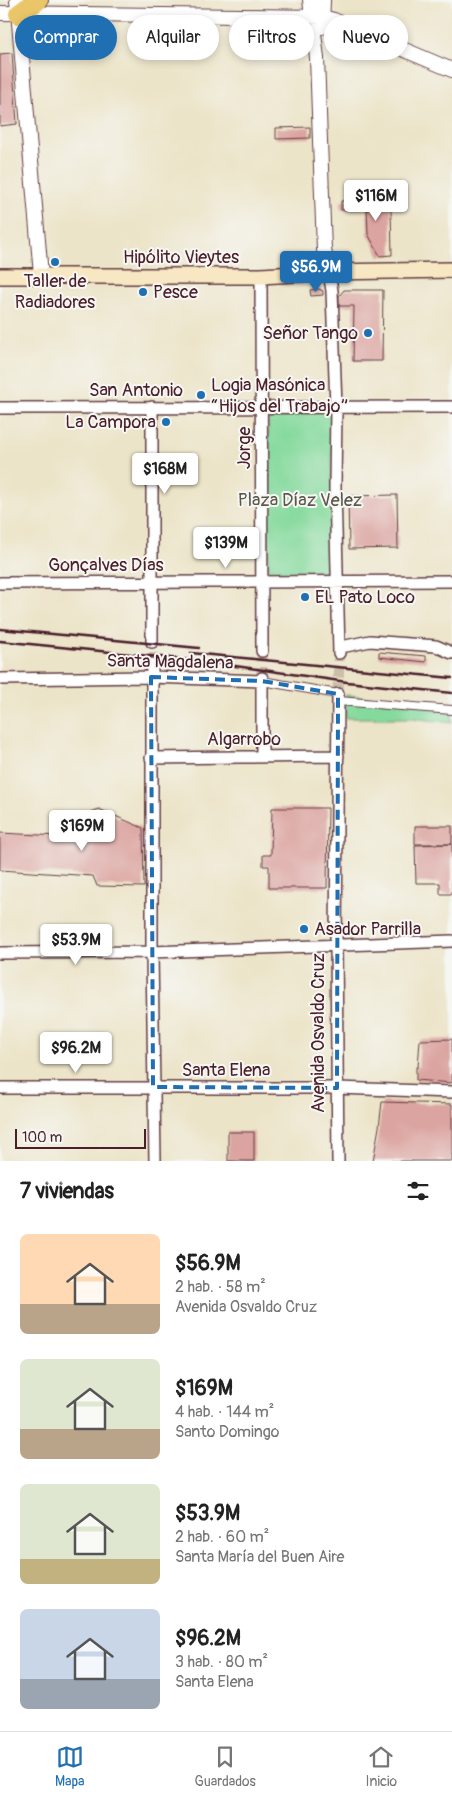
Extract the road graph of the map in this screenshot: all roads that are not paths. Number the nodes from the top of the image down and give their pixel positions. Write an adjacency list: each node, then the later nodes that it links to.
1 (38, 0): 4 (highway)
2 (310, 0): 5 (street)
3 (323, 0): 5 (street)
4 (12, 9): 5 (street); 9 (street)
5 (317, 17): 6 (street); 8 (street)
6 (452, 70)
7 (452, 270): 8 (main road, Hipólito Vieytes)
8 (332, 272): 11 (main road, Hipólito Vieytes); 13 (street)
9 (41, 275): 10 (main road, Hipólito Vieytes); 11 (main road, Hipólito Vieytes)
10 (0, 276)
11 (261, 276): 16 (street, Jorge)
12 (152, 407): 15 (street, San Antonio); 16 (street, San Antonio); 21 (street)
13 (336, 407): 14 (street, San Antonio); 16 (street, San Antonio); 19 (street)
14 (452, 407)
15 (0, 408)
16 (262, 408): 18 (street, Jorge)
17 (452, 581): 19 (street, Gonçalves Días)
18 (262, 582): 19 (street, Gonçalves Días); 21 (street, Gonçalves Días); 23 (street, Jorge)
19 (338, 582): 24 (street)
20 (0, 583): 21 (street, Gonçalves Días)
21 (152, 583): 22 (street)
22 (152, 642)
23 (262, 650)
24 (452, 653)
25 (152, 664): 26 (street)
26 (151, 677): 27 (street, Santa Magdalena); 28 (street, Santa Magdalena); 33 (street)
27 (0, 679)
28 (262, 679): 29 (street, Santa Magdalena); 32 (street)
29 (338, 698): 30 (street, Santa Magdalena); 31 (street, Avenida Osvaldo Cruz)
30 (452, 710)
31 (338, 756): 32 (street, Algarrobo); 35 (street, Avenida Osvaldo Cruz)
32 (262, 757): 33 (street, Algarrobo)
33 (151, 758): 36 (street)
34 (452, 941): 35 (street)
35 (336, 946): 36 (street); 40 (street, Avenida Osvaldo Cruz)
36 (152, 952): 37 (street); 38 (street)
37 (0, 953)
38 (153, 1087): 39 (street, Santa Elena); 40 (street, Santa Elena); 42 (street)
39 (0, 1088)
40 (337, 1088): 41 (street, Santa Elena); 43 (street, Avenida Osvaldo Cruz)
41 (452, 1092)
42 (155, 1161)
43 (338, 1161)

